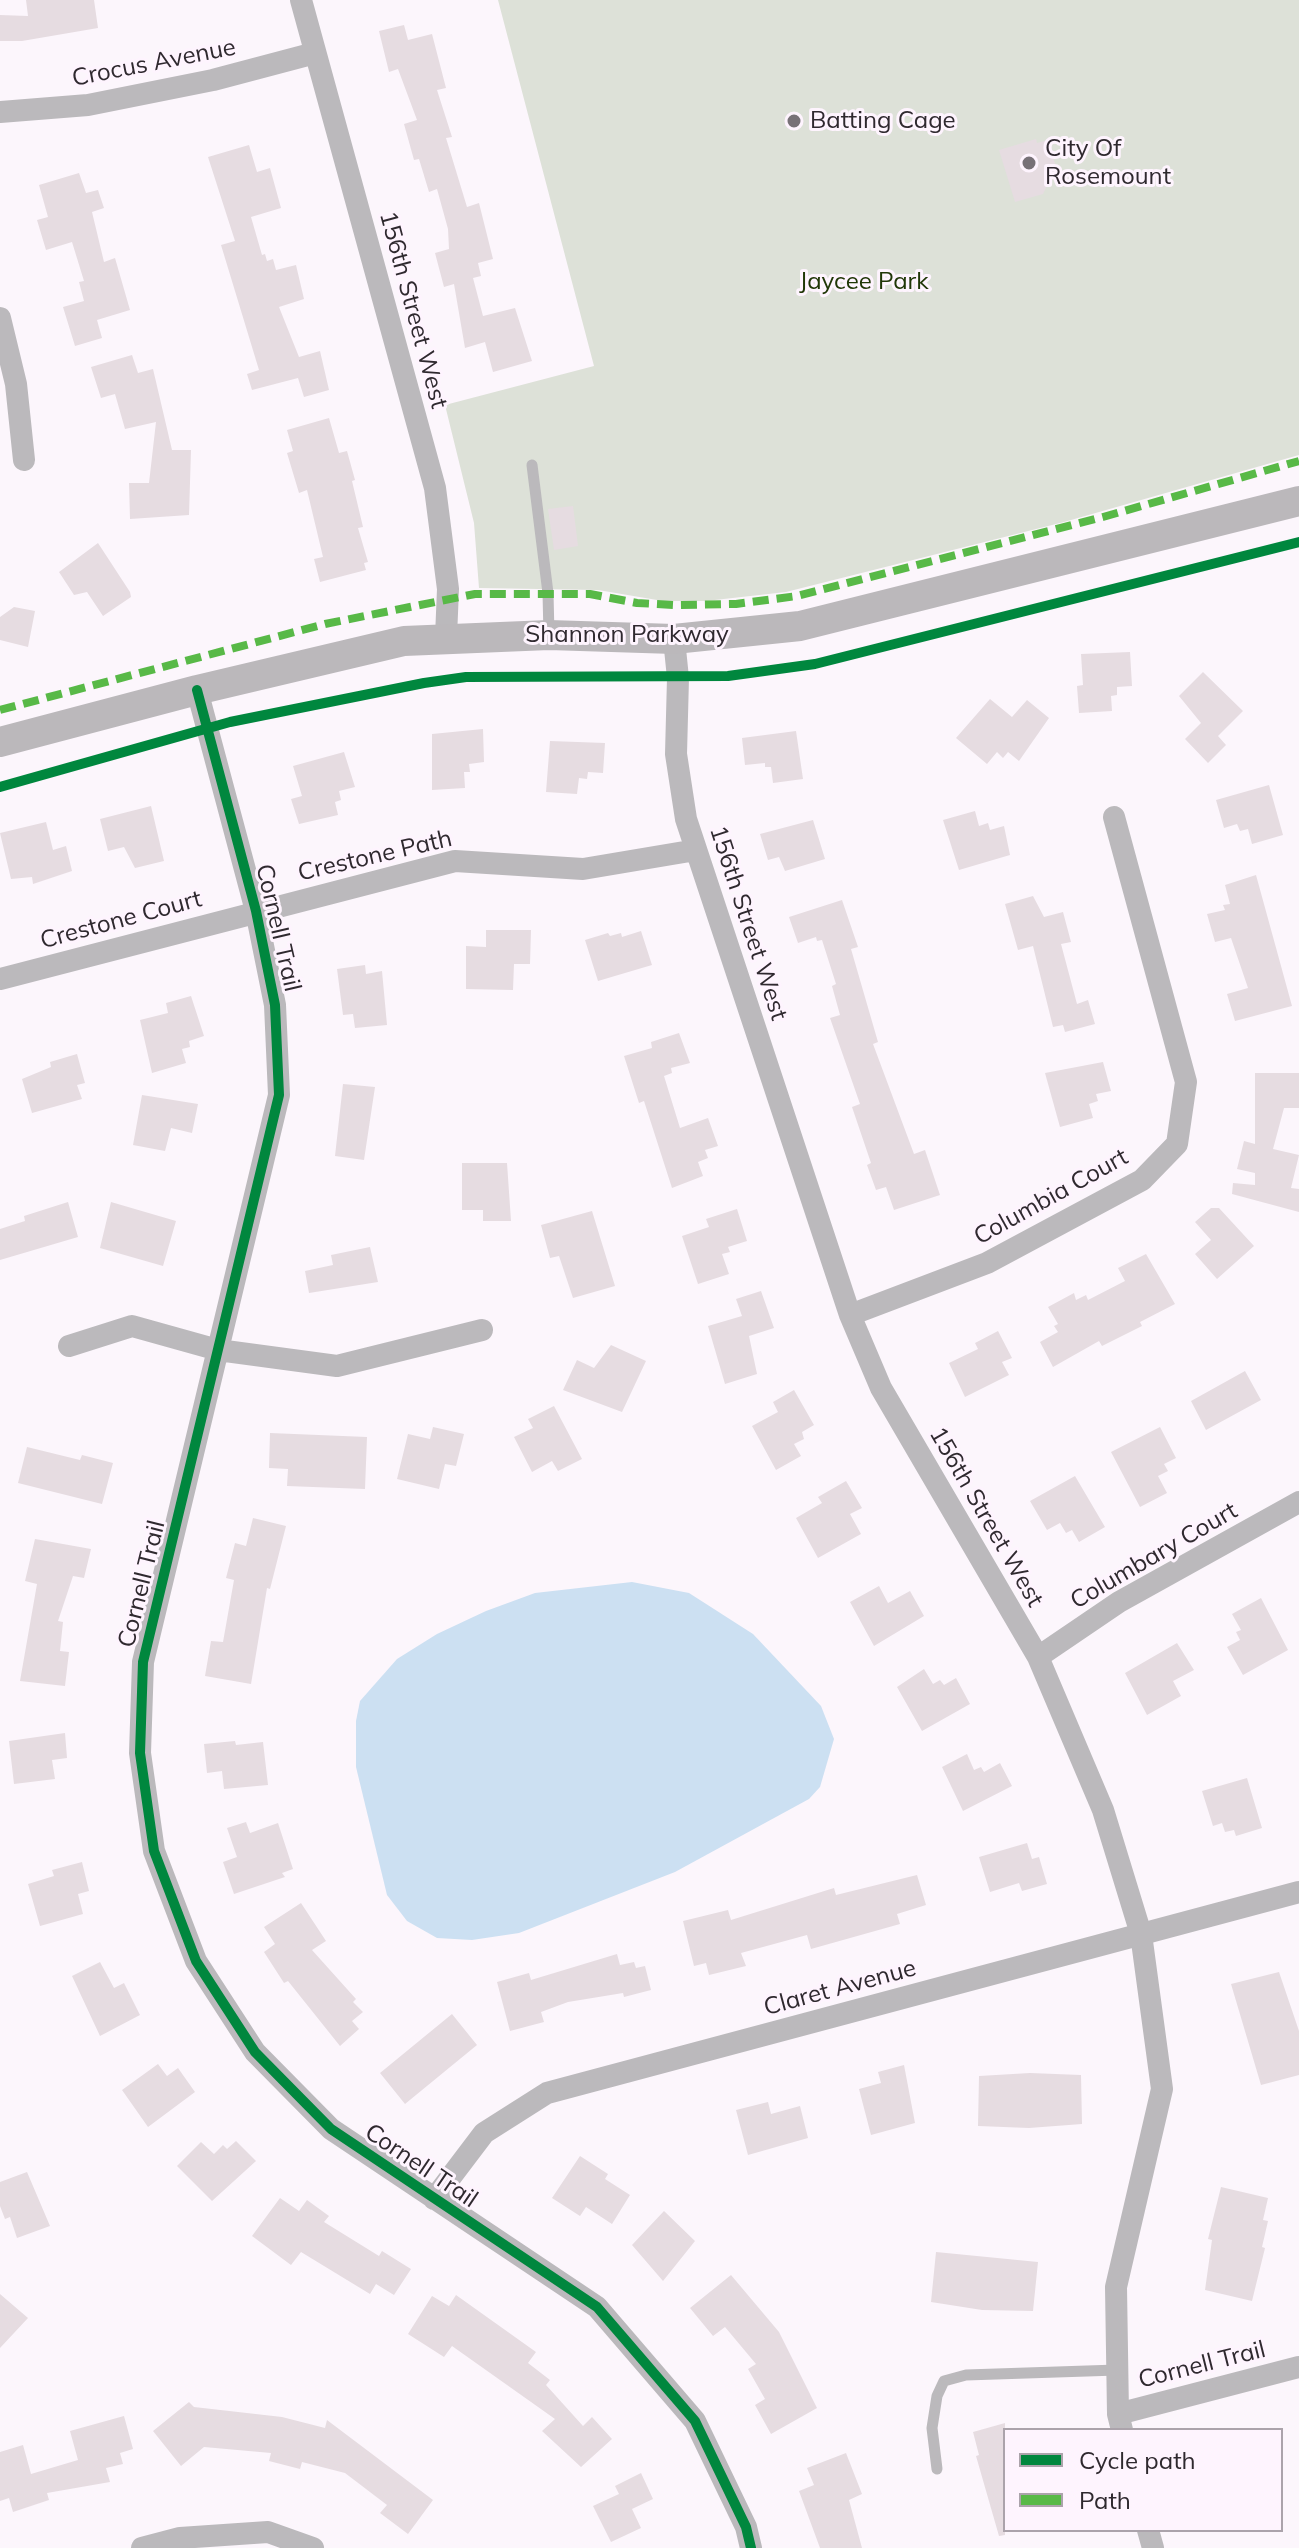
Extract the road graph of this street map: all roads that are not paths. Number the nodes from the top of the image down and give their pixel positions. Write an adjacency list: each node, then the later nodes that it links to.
1 (301, 0): 2 (street, 156th Street West)
2 (315, 53): 3 (street, Crocus Avenue); 9 (street, 156th Street West)
3 (0, 112)
4 (0, 318): 5 (street)
5 (24, 460)
6 (532, 465): 8 (lane)
7 (1299, 501): 10 (street, Shannon Parkway)
8 (549, 635): 9 (street, Shannon Parkway); 10 (street, Shannon Parkway)
9 (446, 637): 11 (street, Shannon Parkway)
10 (674, 639): 14 (street, 156th Street West)
11 (197, 690): 12 (street, Shannon Parkway); 15 (street, Cornell Trail)
12 (0, 742)
13 (1114, 817): 17 (street, Columbia Court)
14 (696, 850): 15 (street, Crestone Path); 17 (street, 156th Street West)
15 (256, 911): 16 (street, Crestone Court); 20 (street, Cornell Trail)
16 (0, 979)
17 (850, 1315): 22 (street, 156th Street West)
18 (482, 1330): 20 (street)
19 (69, 1346): 20 (street)
20 (218, 1350): 25 (street, Cornell Trail)
21 (1299, 1502): 22 (street, Columbary Court)
22 (1038, 1657): 24 (street, 156th Street West)
23 (1299, 1892): 24 (street, Claret Avenue)
24 (1141, 1934): 25 (street, Claret Avenue); 27 (street, 156th Street West)
25 (434, 2199): 32 (street, Cornell Trail)
26 (1299, 2367): 28 (street, Cornell Trail)
27 (1117, 2370): 28 (street, 156th Street West); 29 (lane)
28 (1120, 2422)
29 (937, 2469)
30 (142, 2548): 31 (street)
31 (313, 2548)
32 (751, 2548)

